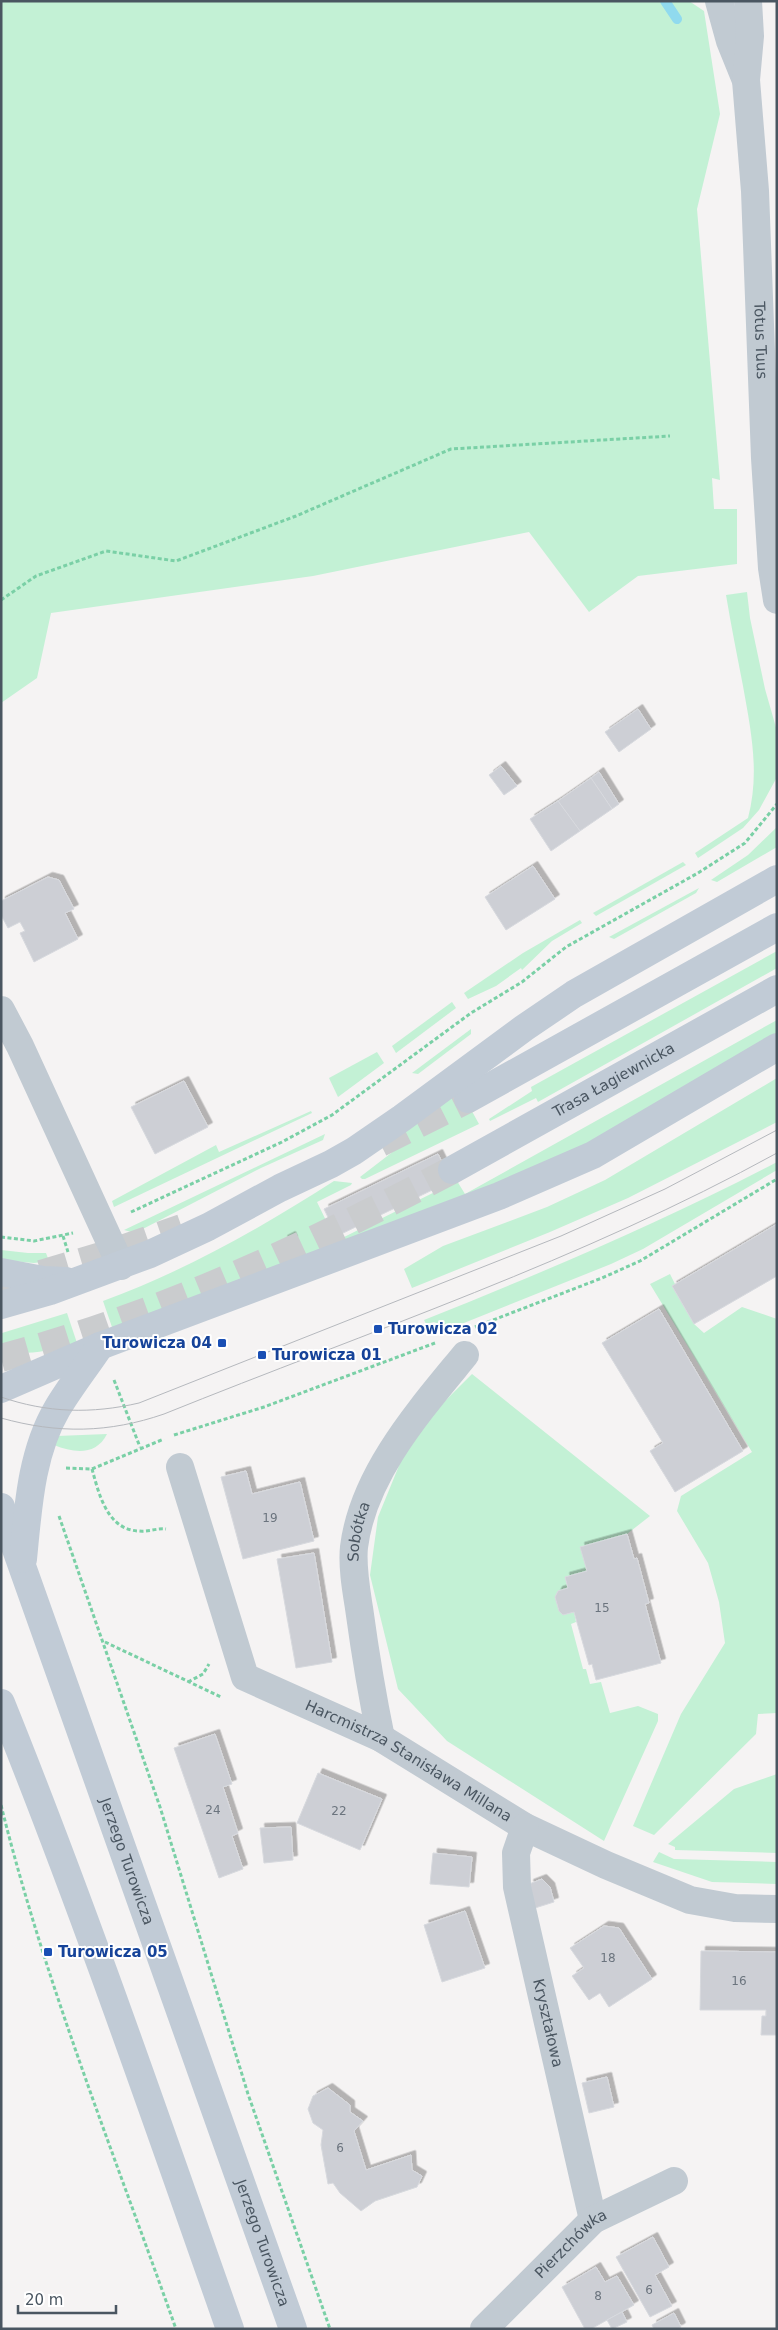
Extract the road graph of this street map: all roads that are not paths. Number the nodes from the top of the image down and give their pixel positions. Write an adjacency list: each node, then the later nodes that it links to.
1 (718, 1): 3 (street, Totus Tuus)
2 (748, 1): 3 (street, Totus Tuus)
3 (746, 80): 4 (street, Totus Tuus)
4 (769, 332): 5 (street, Totus Tuus)
5 (777, 600)
6 (777, 879): 13 (main road)
7 (777, 927): 11 (main road)
8 (777, 989): 12 (main road, Trasa Łagiewnicka)
9 (1, 1010): 13 (street)
10 (777, 1047): 17 (main road)
11 (468, 1099)
12 (452, 1170)
13 (120, 1266): 14 (main road)
14 (74, 1269): 15 (main road); 16 (main road)
15 (1, 1272)
16 (1, 1305)
17 (100, 1346): 19 (main road); 22 (main road)
18 (455, 1347): 24 (street, Sobótka)
19 (1, 1389)
20 (180, 1467): 24 (street, Harcmistrza Stanisława Millana)
21 (1, 1507): 22 (main road, Jerzego Turowicza)
22 (22, 1568): 30 (main road, Jerzego Turowicza)
23 (1, 1703): 29 (main road)
24 (381, 1738): 25 (street, Harcmistrza Stanisława Millana)
25 (525, 1827): 26 (street, Harcmistrza Stanisława Millana); 28 (street, Kryształowa)
26 (777, 1909)
27 (674, 2181): 28 (street, Pierzchówka)
28 (593, 2220): 31 (street, Pierzchówka)
29 (230, 2329)
30 (293, 2329)
31 (484, 2329)

